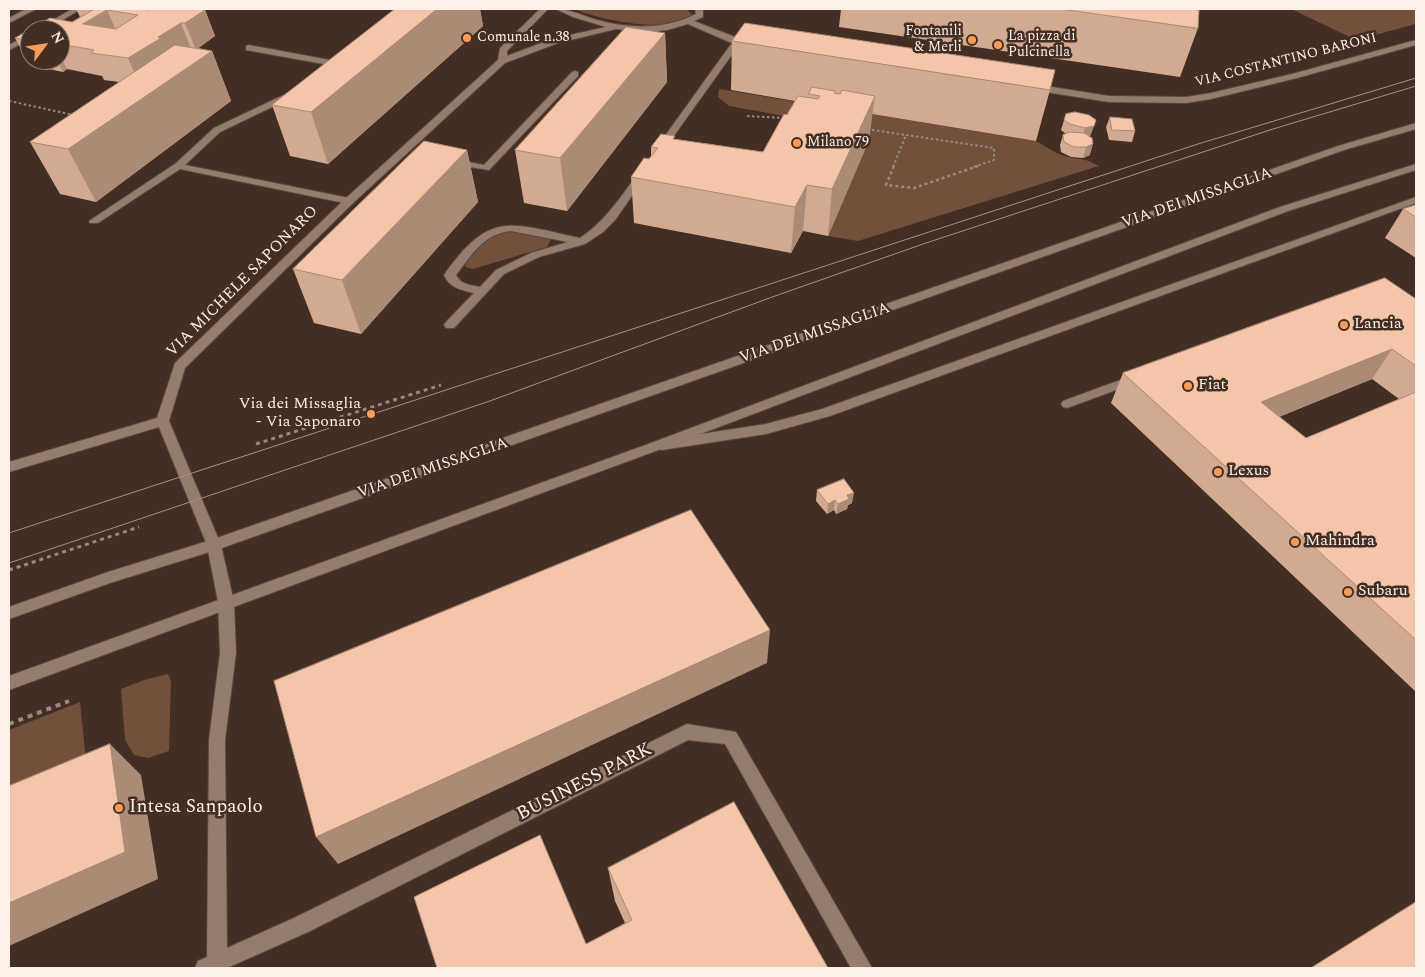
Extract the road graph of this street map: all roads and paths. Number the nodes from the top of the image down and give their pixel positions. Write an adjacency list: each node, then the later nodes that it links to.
1 (32, 9): 7 (street)
2 (77, 9): 6 (street)
3 (544, 9): 16 (street, VIA MICHELE SAPONARO)
4 (560, 9): 9 (street)
5 (699, 9): 8 (street)
6 (58, 20)
7 (9, 21)
8 (689, 22): 9 (street); 11 (street)
9 (618, 26): 16 (street, VIA MICHELE SAPONARO)
10 (20, 42): 14 (street)
11 (737, 42): 13 (street); 36 (street)
12 (1416, 42): 19 (street, VIA COSTANTINO BARONI)
13 (762, 46)
14 (9, 48)
15 (249, 48): 18 (street)
16 (502, 61): 28 (street, VIA MICHELE SAPONARO)
17 (575, 74): 30 (street)
18 (323, 79)
19 (1022, 86)
20 (297, 92): 31 (street)
21 (9, 101): 22 (path)
22 (76, 115)
23 (747, 116): 24 (path)
24 (789, 118)
25 (1416, 126): 47 (street, VIA DEI MISSAGLIA)
26 (862, 128): 27 (path)
27 (906, 134): 27 (path)
28 (402, 152): 29 (street); 34 (street, VIA MICHELE SAPONARO)
29 (418, 155)
30 (442, 160)
31 (178, 166): 34 (street, VIA MICHELE SAPONARO); 35 (street)
32 (1416, 167): 44 (street)
33 (1416, 200): 44 (street)
34 (349, 202): 42 (street, VIA MICHELE SAPONARO)
35 (94, 221)
36 (581, 242): 37 (street); 37 (street)
37 (482, 291): 38 (street)
38 (450, 325)
39 (1141, 376): 41 (street)
40 (442, 384): 43 (path)
41 (1067, 404)
42 (163, 421): 45 (street); 47 (street)
43 (256, 444)
44 (656, 446): 49 (street)
45 (9, 467)
46 (139, 526): 48 (path)
47 (214, 545): 49 (street); 50 (street, VIA DEI MISSAGLIA)
48 (9, 570)
49 (226, 602): 51 (street); 54 (street)
50 (9, 613)
51 (9, 683)
52 (69, 701): 53 (path)
53 (9, 724)
54 (213, 966): 55 (street, BUSINESS PARK)
55 (862, 968)

